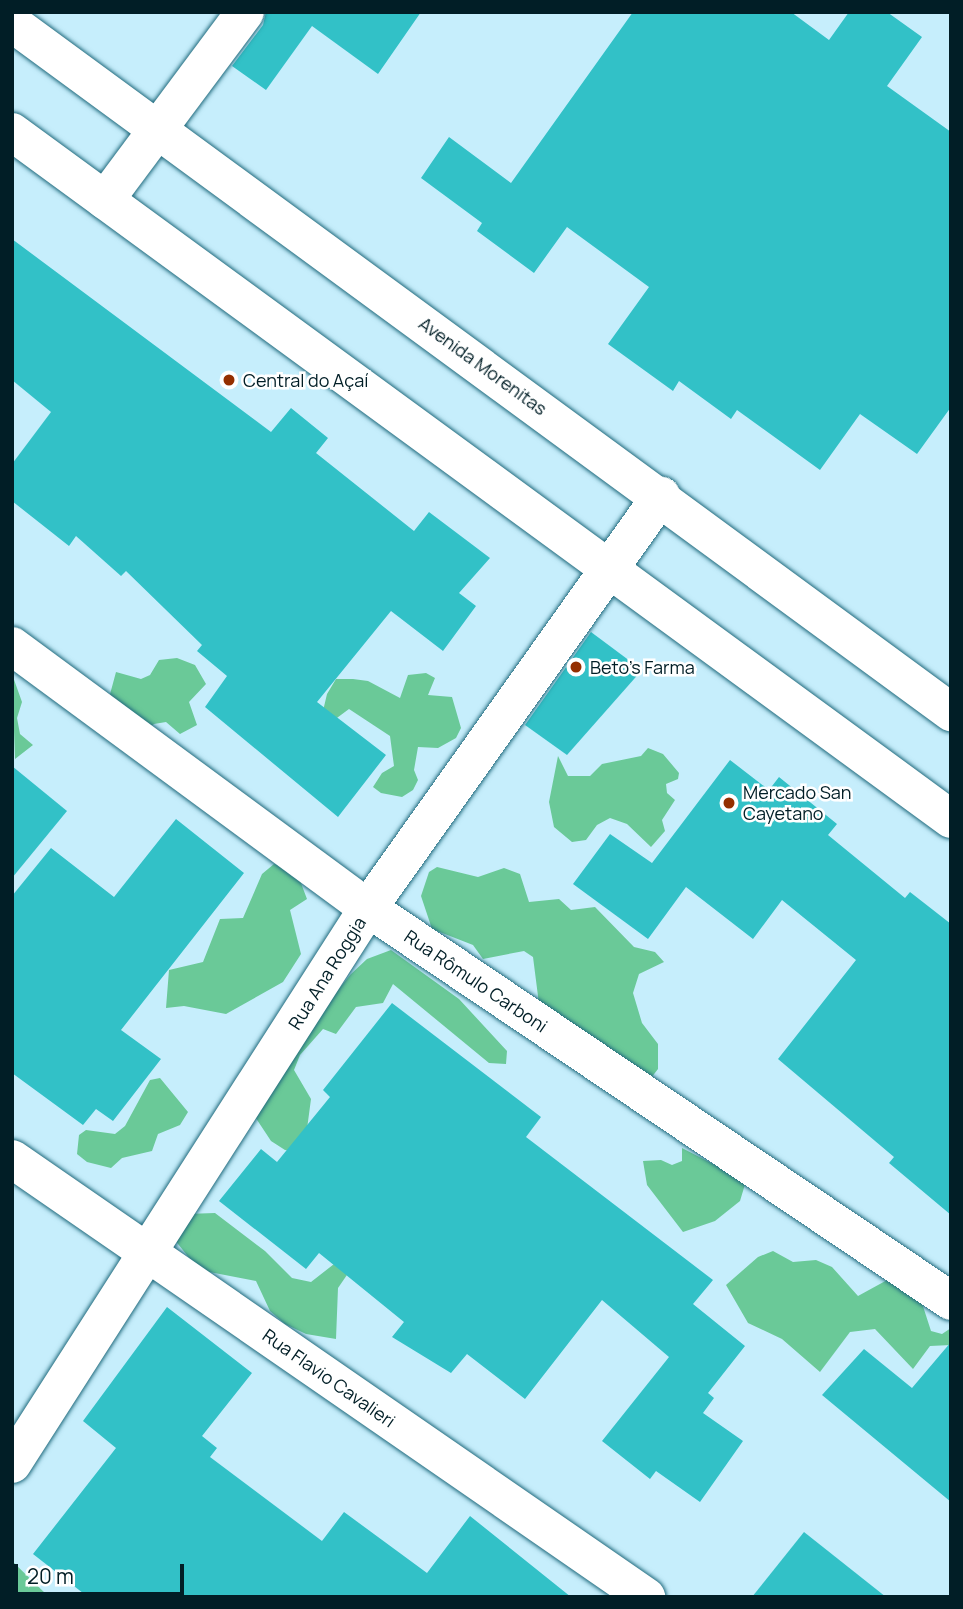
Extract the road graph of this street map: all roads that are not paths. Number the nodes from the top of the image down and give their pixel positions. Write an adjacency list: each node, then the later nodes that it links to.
1 (245, 12): 3 (street)
2 (12, 23): 3 (street, Avenida Morenitas)
3 (157, 129): 5 (street); 6 (street, Avenida Morenitas)
4 (12, 132): 5 (street)
5 (105, 200): 7 (street)
6 (661, 496): 7 (street, Rua Ana Roggia); 9 (street, Avenida Morenitas)
7 (610, 565): 10 (street); 11 (street, Rua Ana Roggia)
8 (12, 646): 11 (street, Rua Rômulo Carboni)
9 (951, 712)
10 (951, 819)
11 (368, 908): 13 (street, Rua Ana Roggia); 14 (street, Rua Rômulo Carboni)
12 (12, 1159): 13 (street, Rua Flavio Cavalieri)
13 (149, 1255): 15 (street, Rua Ana Roggia); 16 (street, Rua Flavio Cavalieri)
14 (951, 1301)
15 (12, 1464)
16 (646, 1597)

